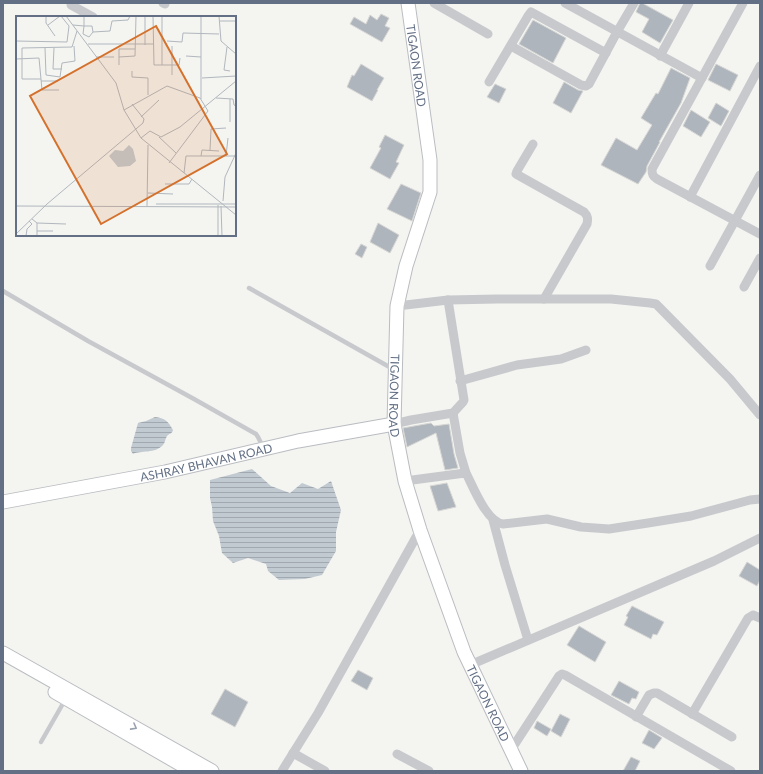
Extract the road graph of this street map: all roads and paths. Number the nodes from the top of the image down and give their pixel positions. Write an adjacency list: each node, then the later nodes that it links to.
1 (71, 3): 8 (street)
2 (408, 3): 29 (street, TIGAON ROAD)
3 (434, 3): 10 (street)
4 (565, 3): 9 (street)
5 (634, 3): 9 (street)
6 (689, 3): 13 (street)
7 (743, 3): 15 (street)
8 (91, 16)
9 (617, 32): 12 (street); 13 (street)
10 (488, 34)
11 (511, 46): 12 (street); 12 (street); 16 (street)
12 (606, 53)
13 (660, 56): 15 (street)
14 (760, 66): 19 (street)
15 (702, 78): 19 (street)
16 (489, 82)
17 (533, 144): 27 (street)
18 (760, 175): 20 (street)
19 (690, 196): 20 (street)
20 (735, 220): 21 (street); 23 (street)
21 (760, 234)
22 (760, 258): 24 (street)
23 (710, 266)
24 (744, 287)
25 (249, 288): 31 (lane)
26 (3, 291): 36 (lane)
27 (544, 299): 28 (street); 34 (street)
28 (448, 300): 29 (street); 32 (street)
29 (397, 306): 31 (street, TIGAON ROAD)
30 (586, 350): 32 (street)
31 (396, 371): 35 (street, TIGAON ROAD)
32 (460, 380): 33 (street)
33 (453, 413): 35 (street); 37 (street)
34 (760, 415)
35 (394, 424): 36 (street, ASHRAY BHAVAN ROAD); 38 (street, TIGAON ROAD)
36 (264, 449): 40 (street, ASHRAY BHAVAN ROAD)
37 (466, 473): 38 (street); 41 (street)
38 (404, 481): 42 (street, TIGAON ROAD)
39 (760, 499): 41 (street)
40 (3, 502)
41 (493, 520): 45 (street)
42 (420, 530): 48 (street, TIGAON ROAD); 55 (street)
43 (760, 538): 45 (street)
44 (760, 618): 50 (street)
45 (528, 640): 48 (street)
46 (3, 653): 58 (street, one-way to 58)
47 (3, 663): 49 (street)
48 (470, 665): 54 (street, TIGAON ROAD)
49 (66, 699): 53 (lane); 57 (street)
50 (692, 714): 51 (street); 52 (street)
51 (636, 717): 54 (street); 63 (street)
52 (732, 737)
53 (41, 742)
54 (511, 750): 62 (street, TIGAON ROAD)
55 (294, 753): 59 (street); 60 (street)
56 (397, 754): 61 (street)
57 (192, 771)
58 (212, 771)
59 (282, 771)
60 (325, 771)
61 (429, 771)
62 (521, 771)
63 (731, 771)

